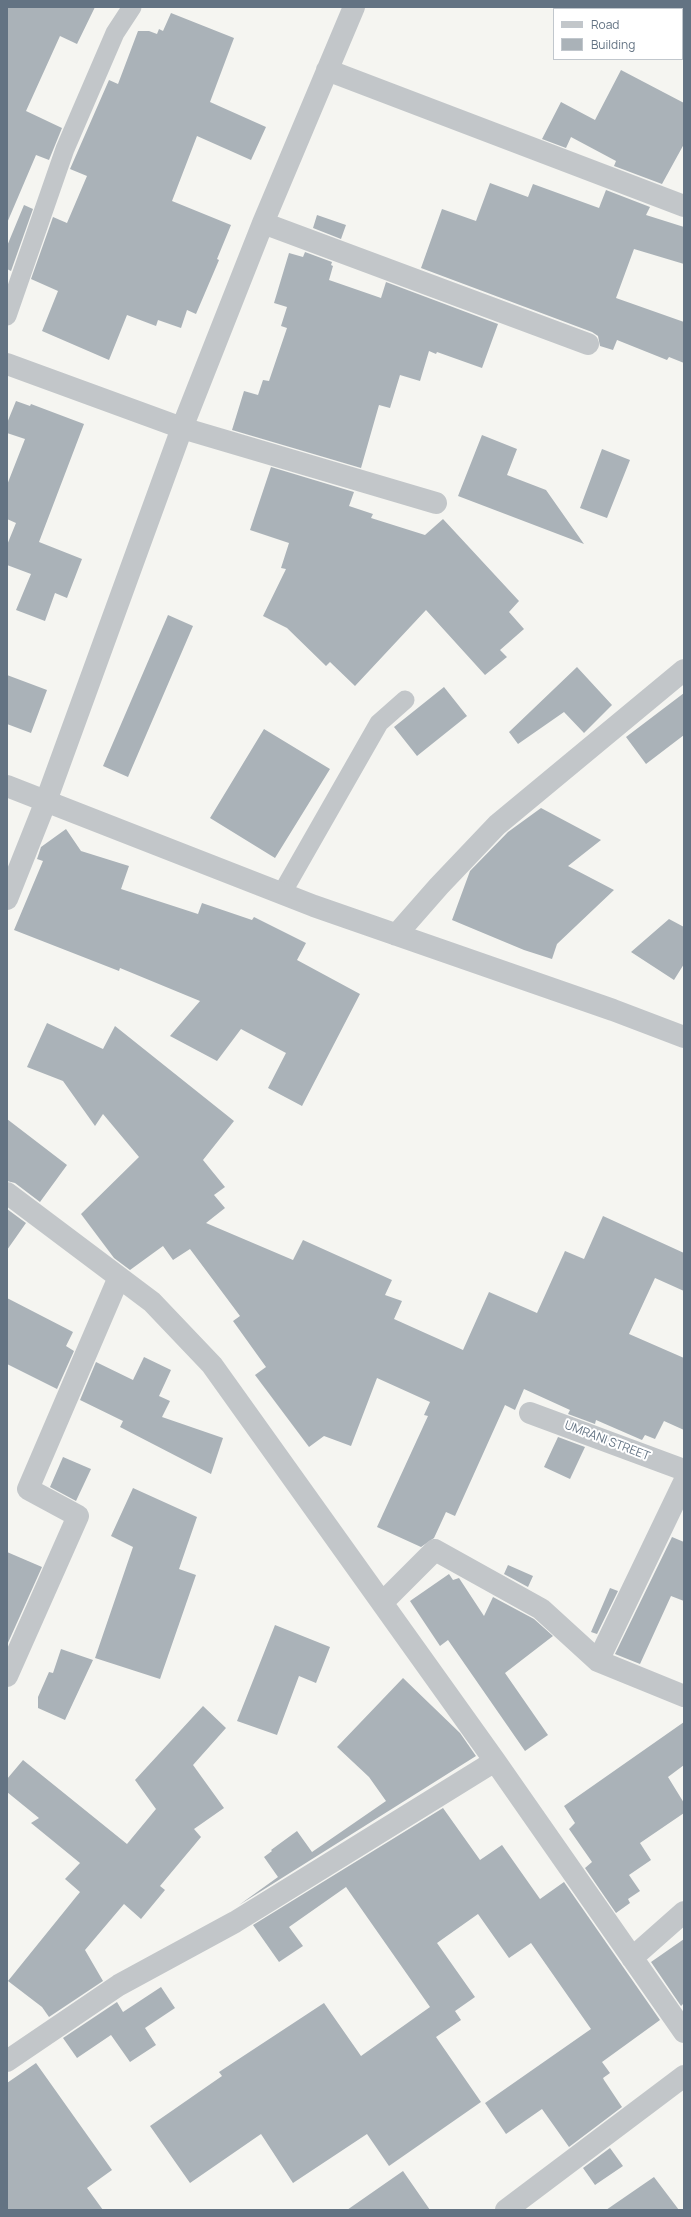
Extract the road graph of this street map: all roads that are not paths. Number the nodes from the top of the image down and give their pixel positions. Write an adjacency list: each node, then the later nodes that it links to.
1 (132, 7): 6 (lane)
2 (354, 7): 3 (street)
3 (327, 70): 4 (street); 5 (street)
4 (684, 206)
5 (262, 223): 7 (street); 9 (street)
6 (7, 316)
7 (588, 344)
8 (7, 364): 9 (street)
9 (182, 428): 10 (street); 14 (street)
10 (436, 503)
11 (684, 670): 17 (street)
12 (405, 700): 15 (lane)
13 (7, 786): 14 (street)
14 (46, 801): 15 (street); 16 (street)
15 (282, 893): 17 (street)
16 (7, 899)
17 (396, 934): 18 (street)
18 (684, 1037)
19 (7, 1193): 20 (street)
20 (119, 1277): 24 (street); 26 (street)
21 (530, 1412): 22 (street, UMRANI STREET)
22 (684, 1470)
23 (684, 1482): 25 (street)
24 (382, 1603): 25 (street); 28 (street)
25 (598, 1660): 27 (street)
26 (7, 1676)
27 (684, 1696)
28 (495, 1761): 30 (street); 32 (street)
29 (684, 1912): 30 (street)
30 (632, 1958): 31 (street)
31 (684, 2032)
32 (7, 2061)
33 (684, 2076): 34 (street)
34 (506, 2210)

